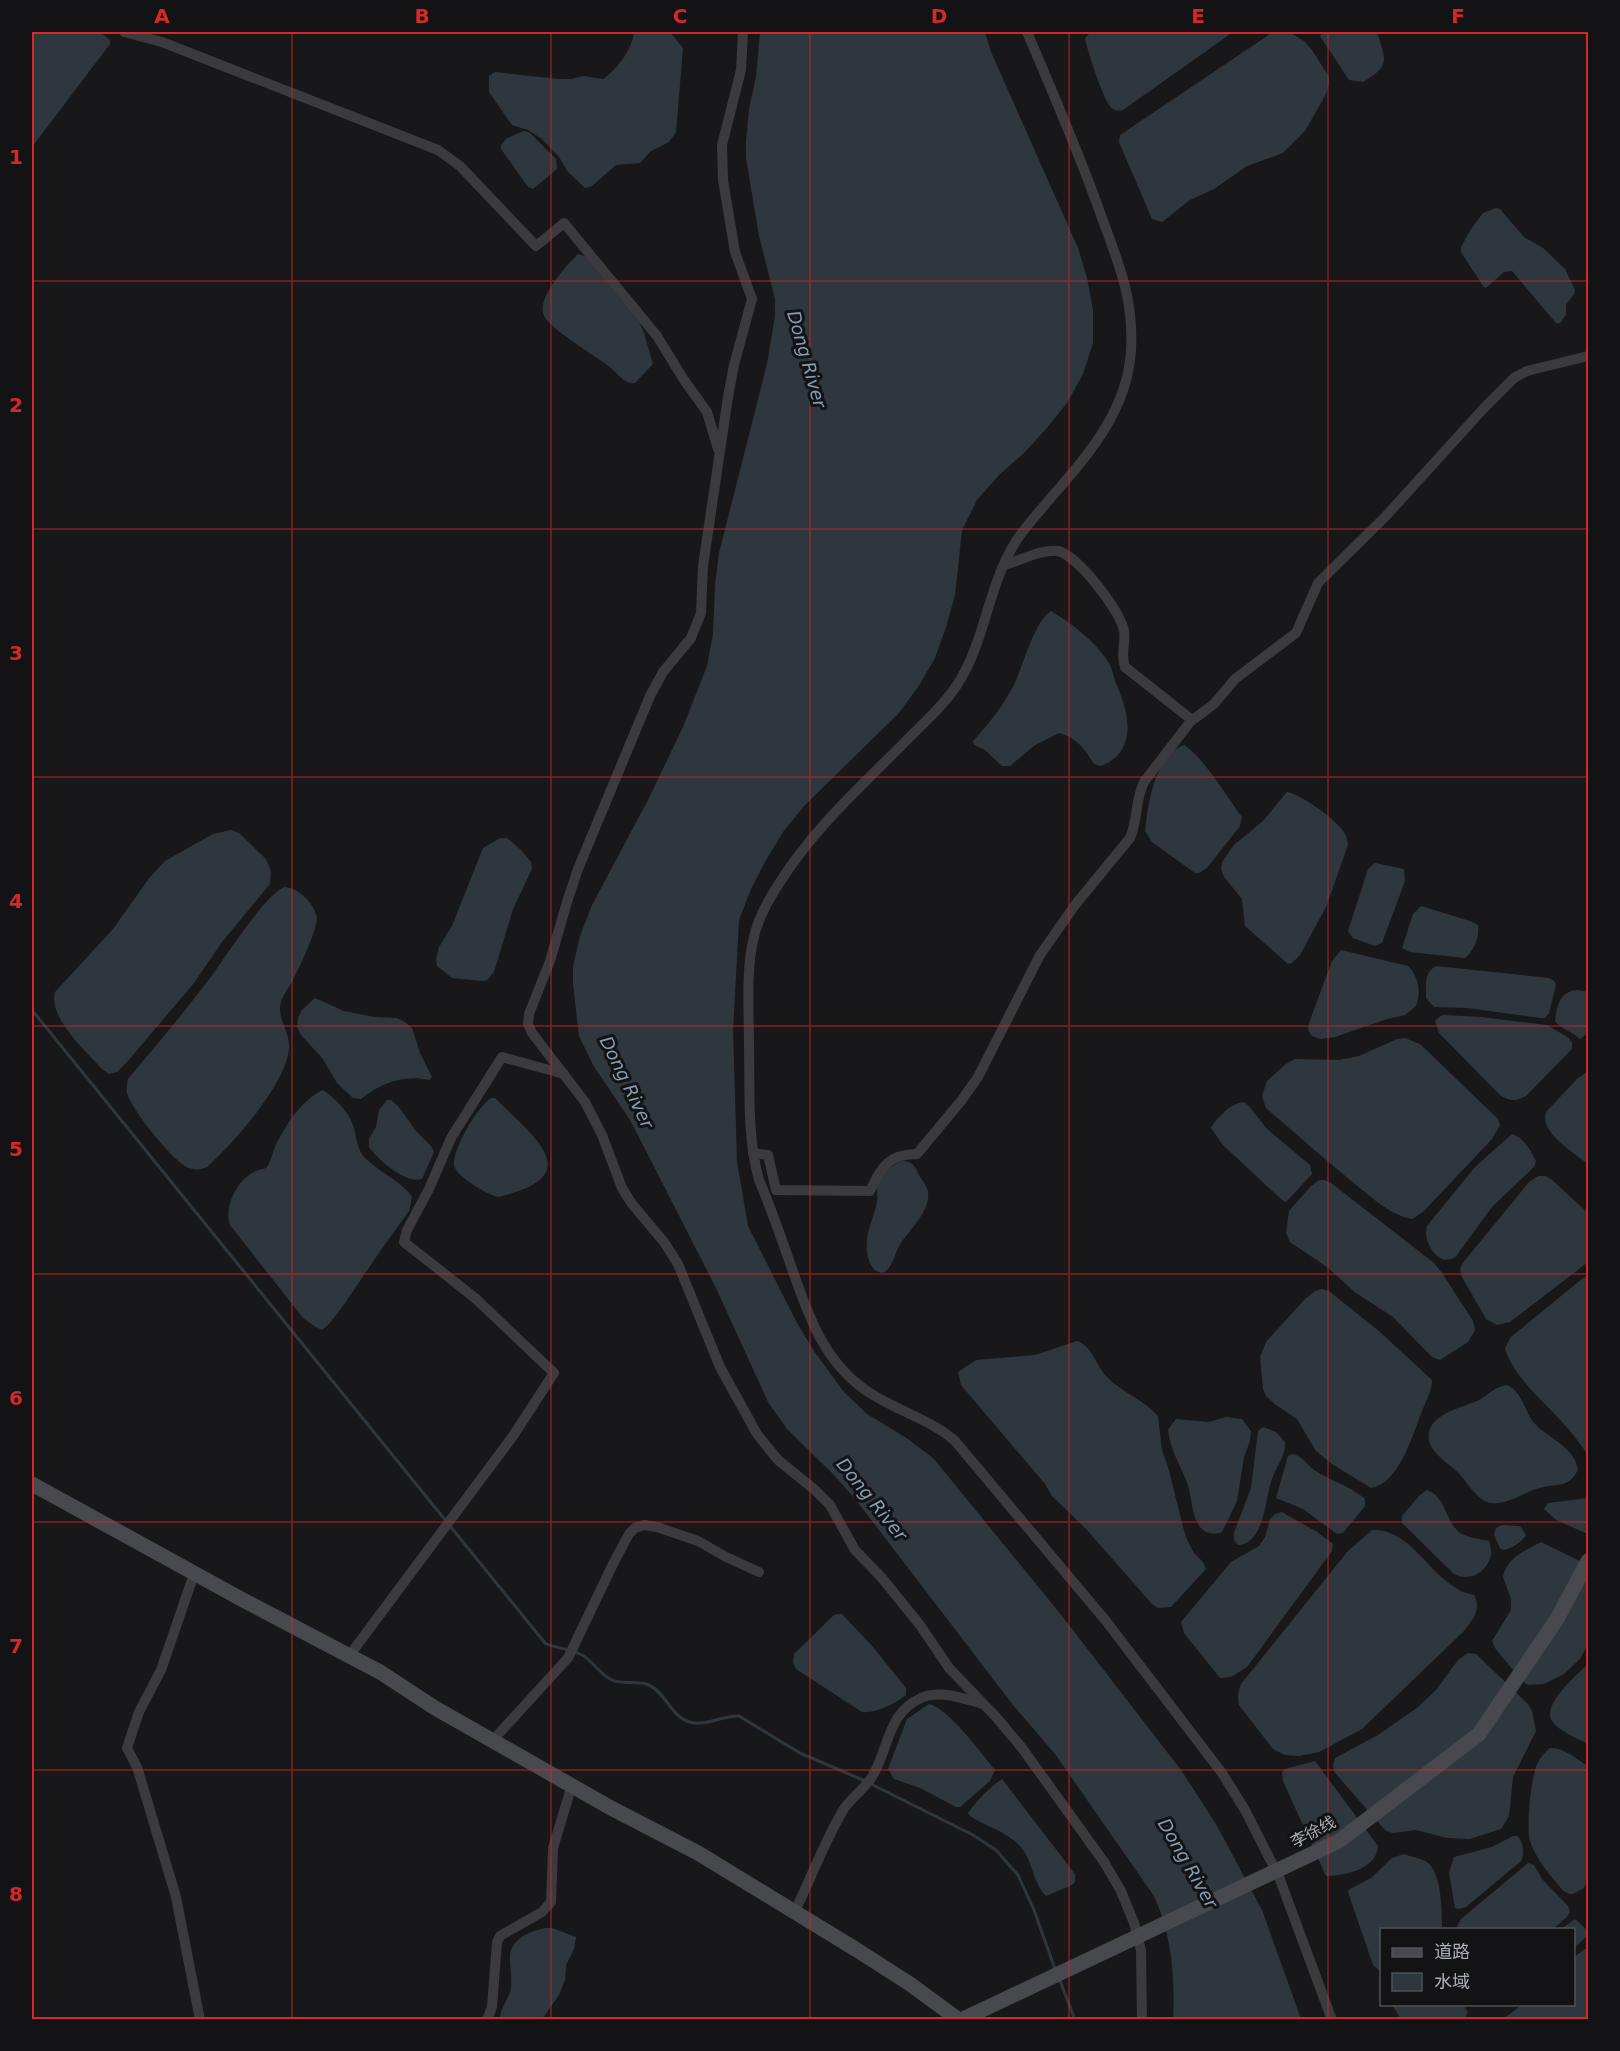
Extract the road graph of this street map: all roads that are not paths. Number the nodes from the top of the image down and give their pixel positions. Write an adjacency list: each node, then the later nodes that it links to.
1 (124, 32): 5 (street)
2 (743, 32): 5 (street)
3 (1027, 32): 6 (street)
4 (1588, 356): 7 (street)
5 (719, 453): 8 (street)
6 (1004, 565): 7 (street); 9 (street)
7 (1192, 720): 9 (street)
8 (564, 1074): 14 (street); 15 (street)
9 (753, 1153): 23 (street)
10 (32, 1484): 13 (street)
11 (1588, 1562): 21 (street, 李徐线)
12 (759, 1572): 16 (street)
13 (194, 1574): 14 (street); 19 (street)
14 (349, 1656): 16 (street)
15 (983, 1704): 18 (street); 22 (street)
16 (493, 1740): 17 (street)
17 (572, 1785): 18 (street); 20 (street)
18 (795, 1911): 21 (street)
19 (200, 2019)
20 (487, 2019)
21 (960, 2019)
22 (1142, 2019)
23 (1332, 2019)

